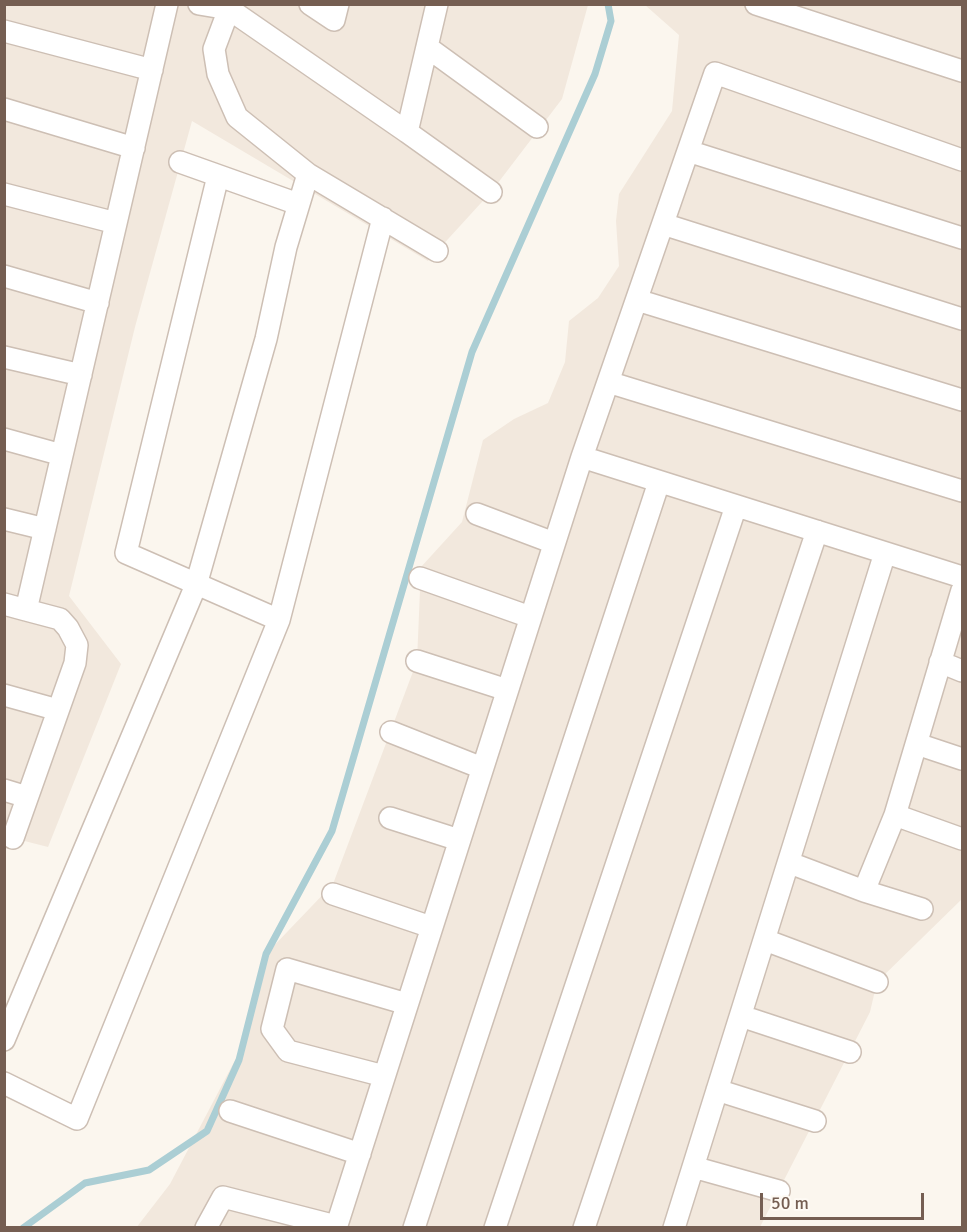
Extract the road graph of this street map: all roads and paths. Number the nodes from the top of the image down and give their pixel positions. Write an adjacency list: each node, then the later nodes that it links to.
1 (167, 4): 10 (street)
2 (199, 4): 7 (street)
3 (310, 4): 4 (street)
4 (338, 4)
5 (437, 4): 9 (street)
6 (756, 4): 11 (street)
7 (229, 9): 14 (street); 19 (street)
8 (4, 31): 10 (street)
9 (427, 47): 13 (street); 14 (street)
10 (152, 70): 15 (street)
11 (963, 71)
12 (4, 109): 15 (street)
13 (537, 127)
14 (407, 132): 21 (street)
15 (134, 148): 25 (street)
16 (688, 152): 17 (street); 26 (street); 27 (street)
17 (963, 160)
18 (180, 162): 20 (street)
19 (308, 174): 23 (street); 24 (street)
20 (218, 176): 23 (street); 51 (street)
21 (491, 192)
22 (4, 194): 25 (street)
23 (298, 204): 51 (street)
24 (382, 218): 28 (street); 56 (street)
25 (116, 223): 31 (street)
26 (663, 224): 30 (street); 32 (street)
27 (963, 238)
28 (437, 251)
29 (4, 276): 31 (street)
30 (637, 300): 35 (street); 36 (street)
31 (98, 303): 34 (street)
32 (963, 319)
33 (4, 357): 34 (street)
34 (81, 375): 38 (street)
35 (608, 381): 39 (street); 41 (street)
36 (963, 400)
37 (4, 439): 38 (street)
38 (62, 455): 45 (street)
39 (582, 457): 40 (street); 47 (street)
40 (659, 482): 42 (street); 95 (street)
41 (963, 491)
42 (736, 506): 46 (street); 96 (street)
43 (477, 514): 47 (street)
44 (4, 519): 45 (street)
45 (45, 529): 54 (street)
46 (817, 531): 48 (street); 97 (street)
47 (554, 543): 55 (street)
48 (885, 553): 49 (street); 74 (street)
49 (963, 577)
50 (420, 578): 55 (street)
51 (196, 585): 56 (street); 83 (street)
52 (963, 590): 58 (street)
53 (4, 604): 54 (street)
54 (26, 610): 62 (street)
55 (530, 617): 60 (street)
56 (279, 620): 86 (street)
57 (417, 661): 60 (street)
58 (940, 662): 59 (street); 64 (street)
59 (963, 671)
60 (507, 690): 66 (street)
61 (4, 695): 62 (street)
62 (58, 710): 68 (street)
63 (391, 732): 66 (street)
64 (917, 744): 65 (street); 69 (street)
65 (963, 759)
66 (482, 768): 73 (street)
67 (4, 790): 68 (street)
68 (27, 797): 71 (street)
69 (895, 815): 72 (street); 75 (street)
70 (390, 818): 73 (street)
71 (13, 838)
72 (963, 839)
73 (459, 840): 78 (street)
74 (790, 863): 75 (street); 79 (street)
75 (864, 891): 77 (street)
76 (333, 894): 78 (street)
77 (922, 909)
78 (431, 927): 81 (street)
79 (765, 940): 80 (street); 82 (street)
80 (877, 982)
81 (407, 1004): 85 (street); 85 (street)
82 (741, 1016): 84 (street); 87 (street)
83 (4, 1040)
84 (850, 1052)
85 (384, 1076): 90 (street)
86 (4, 1083)
87 (717, 1090): 89 (street); 91 (street)
88 (230, 1111): 90 (street)
89 (815, 1121)
90 (360, 1154): 94 (street)
91 (693, 1167): 92 (street); 98 (street)
92 (779, 1191)
93 (206, 1227): 94 (street)
94 (336, 1227)
95 (414, 1227)
96 (495, 1227)
97 (584, 1227)
98 (674, 1227)

